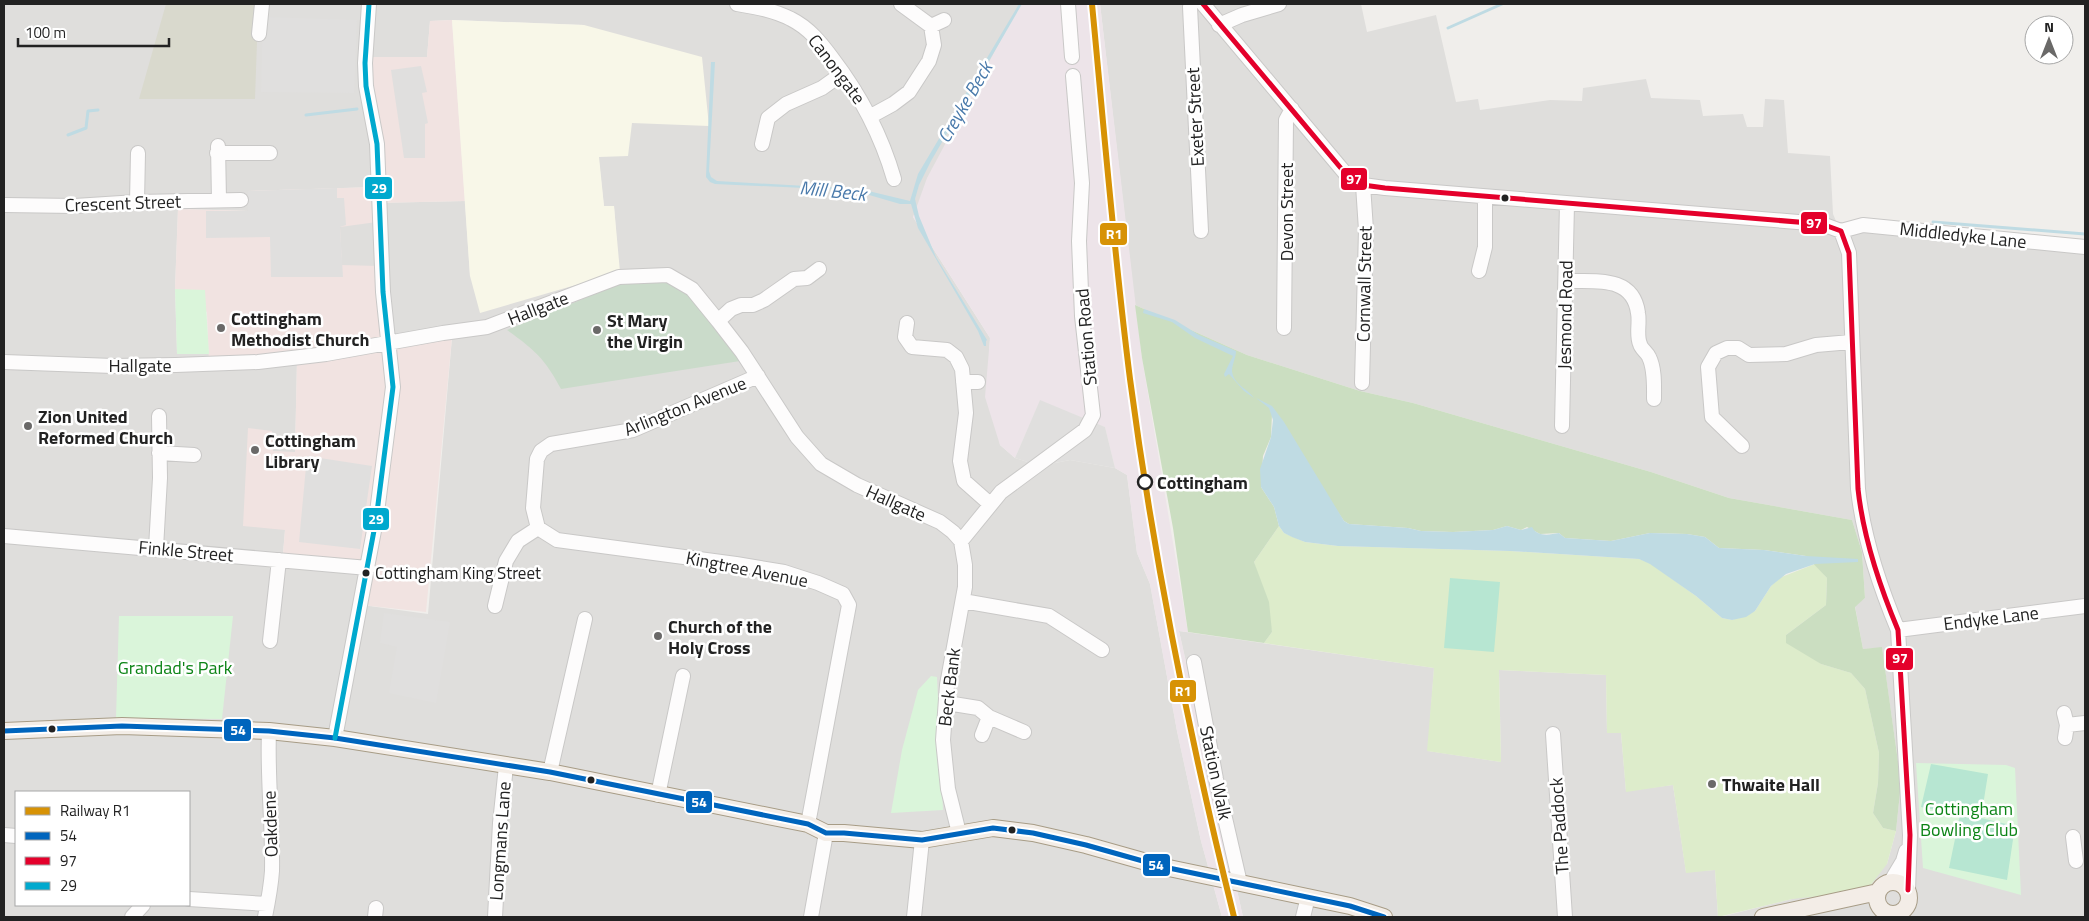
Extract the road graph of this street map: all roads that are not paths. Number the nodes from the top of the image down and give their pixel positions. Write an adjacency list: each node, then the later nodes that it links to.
1 (262, 4): 10 (street)
2 (369, 4): 37 (street)
3 (737, 4): 12 (street, Canongate)
4 (1068, 4): 11 (street)
5 (1191, 4): 27 (street, Exeter Street)
6 (1203, 4): 9 (street)
7 (1278, 4): 9 (street)
8 (899, 5): 15 (street)
9 (1219, 25): 14 (street)
10 (259, 34)
11 (1072, 57)
12 (844, 73): 15 (street, Canongate); 16 (street)
13 (1073, 76): 49 (street, Station Road)
14 (1292, 109): 20 (street); 33 (street, Devon Street)
15 (871, 116): 19 (street, Canongate)
16 (759, 143)
17 (138, 153): 24 (street)
18 (270, 153): 22 (street)
19 (894, 181)
20 (1363, 185): 21 (street); 42 (street, Cornwall Street)
21 (1485, 197): 26 (street); 31 (street)
22 (219, 200): 23 (street, Crescent Street); 24 (street, Crescent Street)
23 (241, 200)
24 (137, 202): 25 (street, Crescent Street)
25 (4, 204)
26 (1567, 204): 28 (street); 32 (street, Jesmond Road)
27 (1201, 230)
28 (1841, 231): 29 (street, Middledyke Lane); 36 (street)
29 (2085, 248)
30 (819, 268): 34 (street)
31 (1479, 271)
32 (1566, 281): 43 (street); 45 (street, Jesmond Road)
33 (1288, 320)
34 (718, 321): 37 (street, Hallgate); 39 (street, Hallgate)
35 (907, 323): 40 (street)
36 (1851, 342): 46 (street); 60 (street)
37 (388, 343): 38 (street, Hallgate); 55 (street)
38 (4, 362)
39 (758, 376): 50 (street, Arlington Avenue); 52 (street, Hallgate)
40 (963, 382): 41 (street); 49 (street)
41 (978, 382)
42 (1362, 383)
43 (1652, 399)
44 (159, 416): 47 (street)
45 (1561, 426)
46 (1742, 446)
47 (159, 452): 48 (street); 53 (street)
48 (194, 455)
49 (990, 504): 52 (street, Station Road)
50 (538, 528): 56 (street); 78 (street, Kingtree Avenue)
51 (4, 536): 53 (street, Finkle Street)
52 (961, 540): 57 (street, Beck Bank)
53 (156, 548): 54 (street, Finkle Street)
54 (279, 560): 55 (street, Finkle Street); 61 (street)
55 (368, 568): 74 (street)
56 (492, 599)
57 (963, 601): 62 (street); 65 (street, Beck Bank)
58 (2085, 606): 60 (street, Endyke Lane)
59 (585, 619): 76 (street)
60 (1898, 630): 81 (street)
61 (270, 642)
62 (1102, 650)
63 (1194, 662): 84 (street, Station Walk)
64 (684, 676): 77 (street)
65 (947, 703): 66 (street); 80 (street, Beck Bank)
66 (989, 717): 71 (street); 73 (street)
67 (2085, 723): 68 (street)
68 (2065, 725)
69 (4, 731): 70 (main road)
70 (269, 731): 74 (main road); 91 (street, Oakdene)
71 (1024, 732)
72 (1553, 734): 99 (street, The Paddock)
73 (982, 735)
74 (336, 738): 75 (main road)
75 (506, 766): 76 (main road); 94 (street, Longmans Lane)
76 (550, 772): 77 (main road)
77 (658, 795): 78 (main road)
78 (808, 824): 79 (main road)
79 (826, 833): 82 (main road); 95 (street)
80 (959, 833): 82 (main road); 84 (main road)
81 (1910, 835): 83 (street); 86 (street)
82 (922, 840): 96 (street)
83 (1891, 881): 85 (main road); 86 (main road)
84 (1240, 883): 87 (main road)
85 (1878, 892): 89 (main road); 92 (main road)
86 (1909, 895): 92 (main road); 101 (main road)
87 (1308, 897): 97 (street); 98 (main road)
88 (190, 899): 91 (street)
89 (1835, 903): 92 (main road); 100 (main road)
90 (142, 906): 93 (street)
91 (266, 910)
92 (1888, 914)
93 (132, 917)
94 (495, 917)
95 (811, 917)
96 (914, 917)
97 (1303, 917)
98 (1384, 917)
99 (1565, 917)
100 (1763, 917)
101 (1910, 917)

